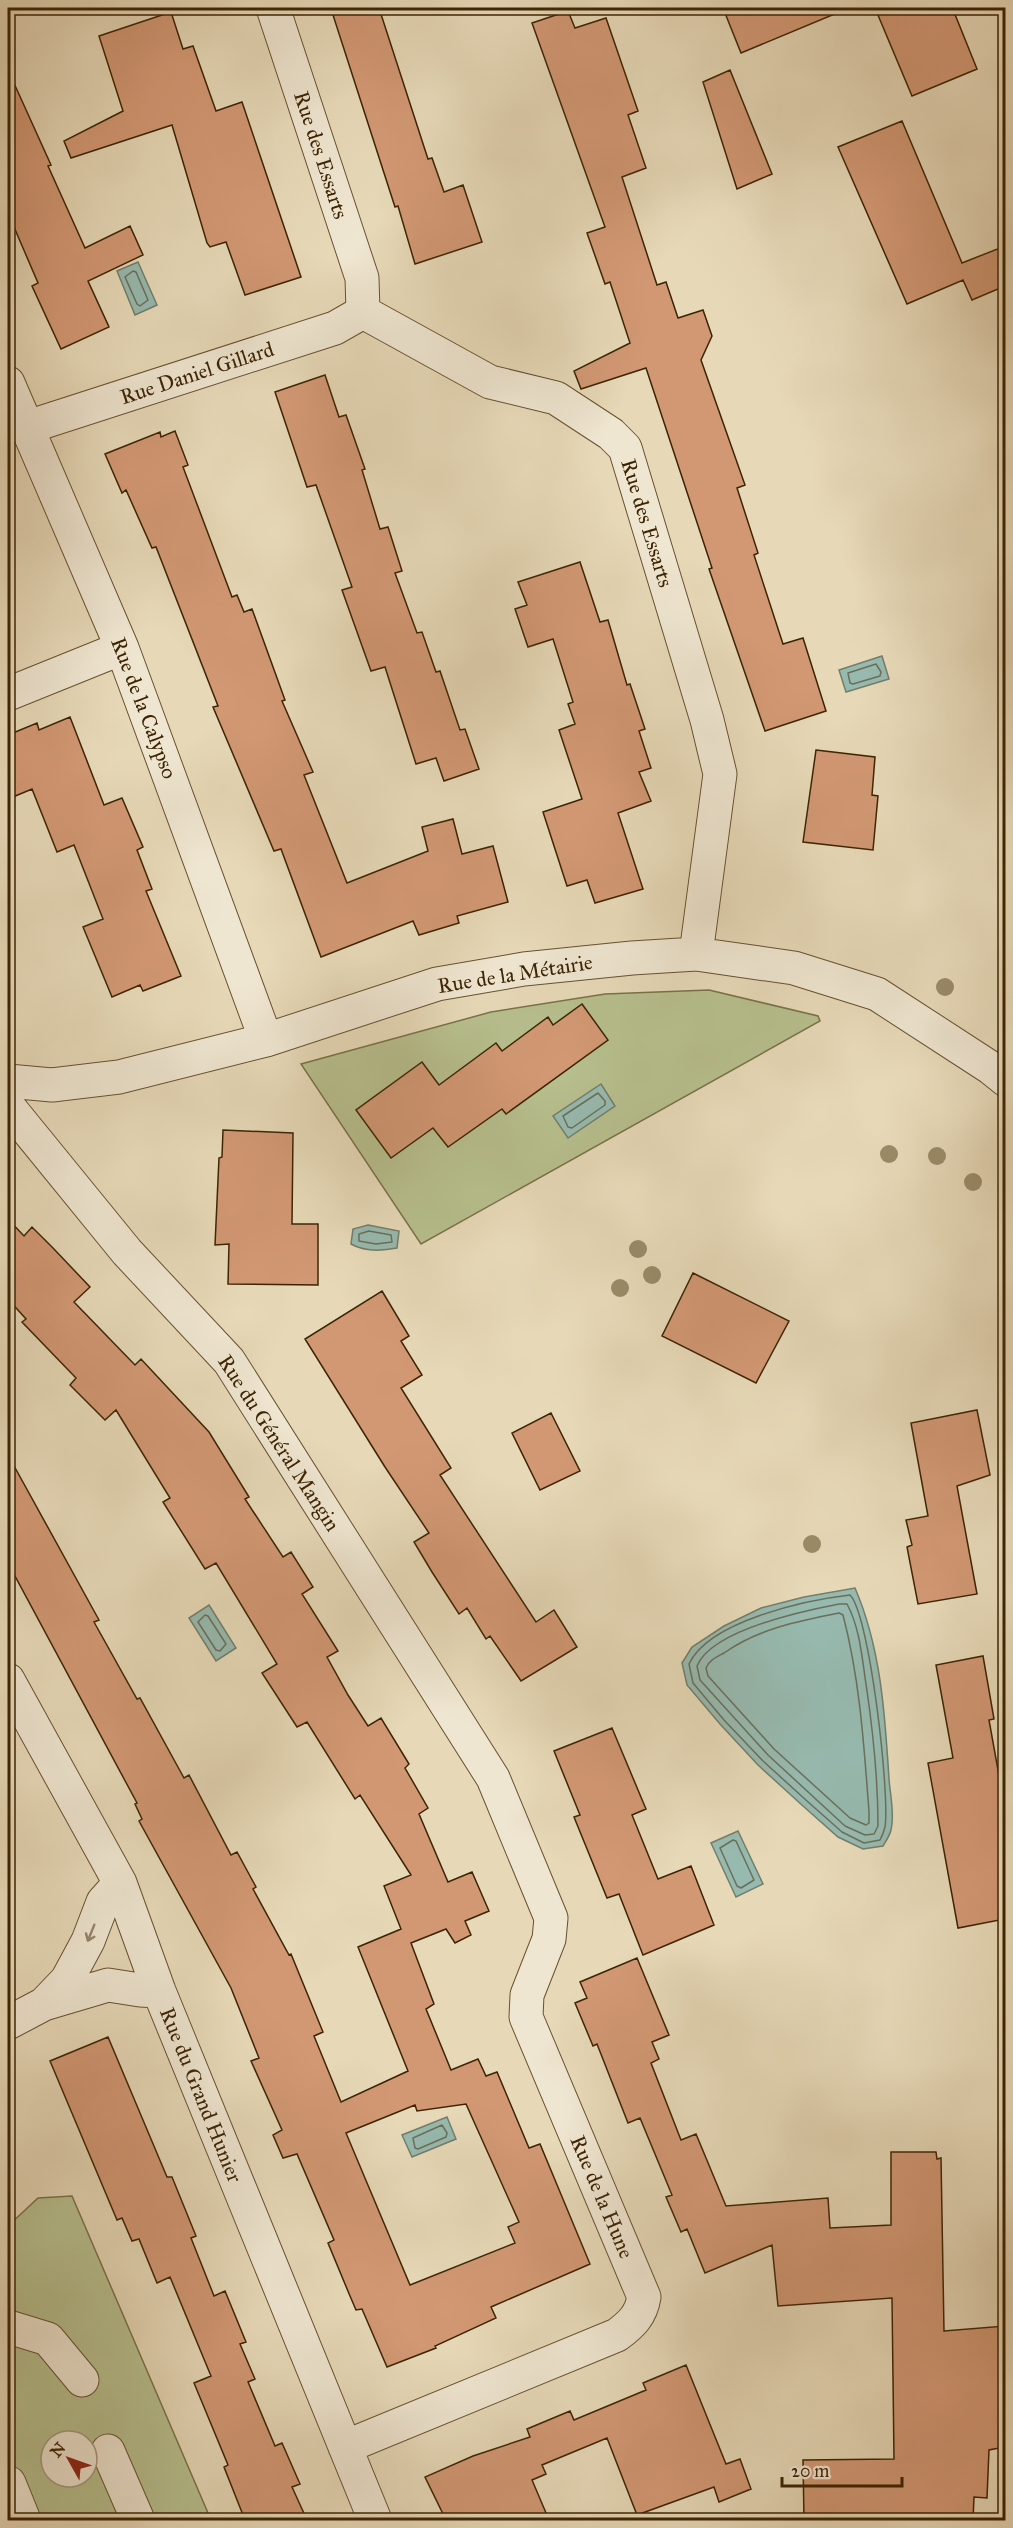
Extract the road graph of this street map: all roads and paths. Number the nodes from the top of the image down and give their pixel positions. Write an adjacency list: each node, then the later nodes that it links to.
1 (273, 8): 2 (street, Rue des Essarts)
2 (363, 312): 4 (street, Rue Daniel Gillard); 7 (street, Rue des Essarts)
3 (8, 382): 4 (street, Rue de la Calypso)
4 (28, 427): 5 (street, Rue de la Calypso)
5 (122, 648): 6 (street); 8 (street, Rue de la Calypso)
6 (8, 694)
7 (696, 954): 8 (street, Rue de la Métairie); 9 (street, Rue de la Métairie)
8 (266, 1040): 10 (street, Rue de la Métairie)
9 (1005, 1080)
10 (8, 1081)
11 (8, 1106): 13 (street, Rue du Général Mangin)
12 (8, 1680): 14 (street, Rue du Grand Hunier)
13 (493, 1778): 20 (street, Rue de la Hune)
14 (120, 1883): 15 (street, Rue du Grand Hunier); 16 (street, one-way to 16)
15 (159, 1991): 16 (street); 20 (street, Rue du Grand Hunier)
16 (44, 2004): 17 (street)
17 (8, 2023)
18 (8, 2331): 19 (street)
19 (82, 2380)
20 (345, 2448): 25 (street, Rue du Grand Hunier)
21 (108, 2451): 24 (street)
22 (9, 2483): 23 (street)
23 (24, 2520)
24 (138, 2520)
25 (375, 2520)

